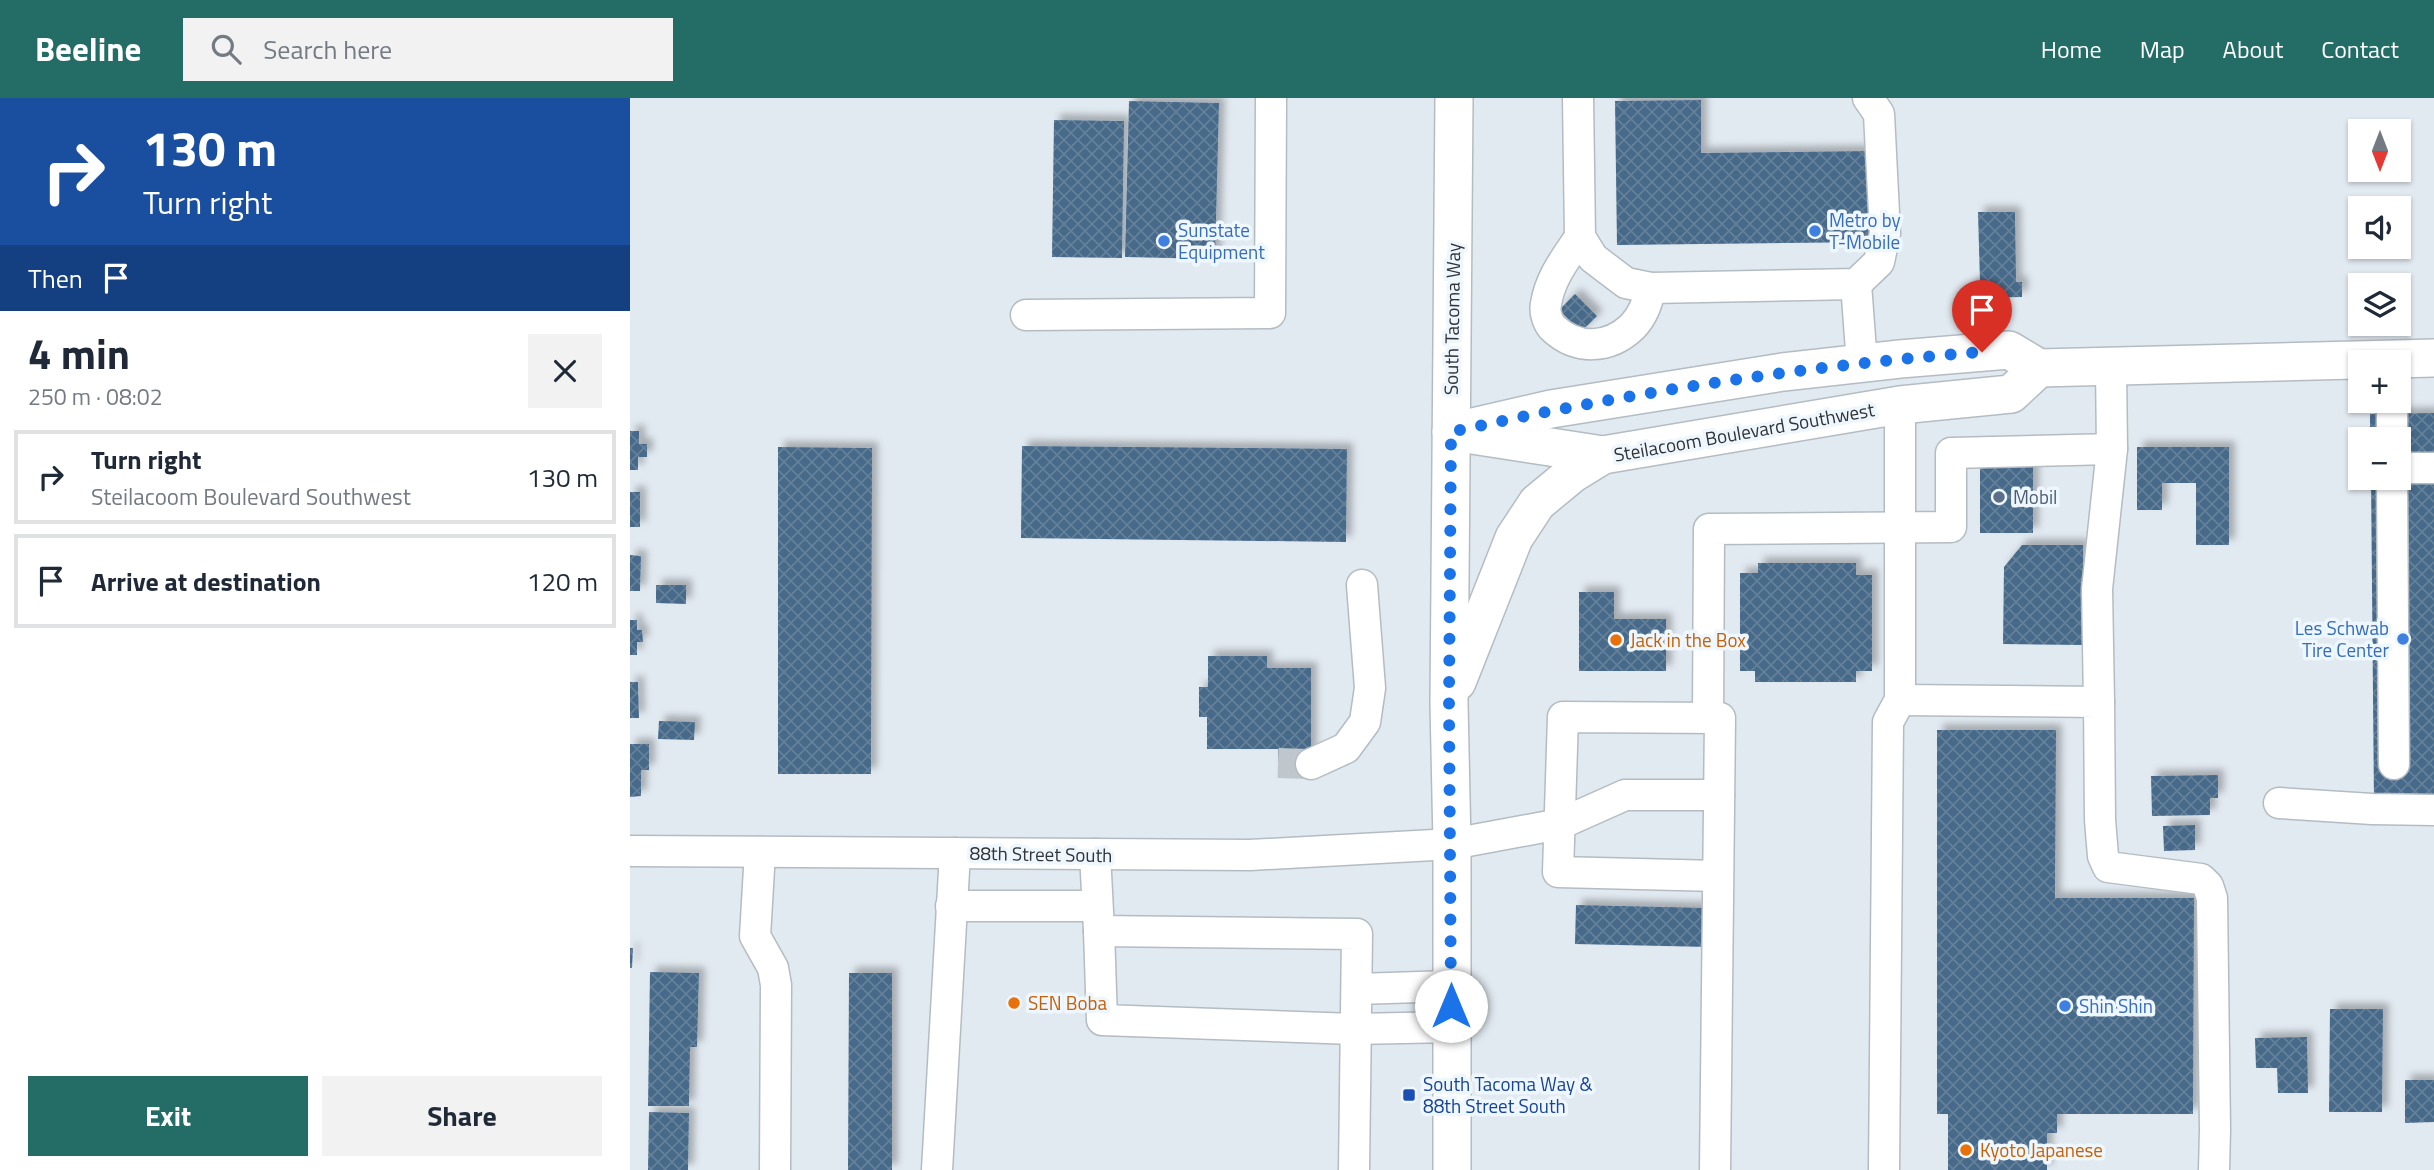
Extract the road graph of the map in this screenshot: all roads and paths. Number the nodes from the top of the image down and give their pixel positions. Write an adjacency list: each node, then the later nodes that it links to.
1 (1271, 98): 8 (street)
2 (1454, 98): 16 (main road, South Tacoma Way)
3 (1578, 98): 5 (street)
4 (1874, 106): 6 (street)
5 (1580, 237): 7 (street); 7 (street)
6 (1856, 284): 7 (street); 12 (street)
7 (1651, 288)
8 (1026, 315)
9 (2434, 358): 10 (main road)
10 (2411, 360)
11 (2348, 362): 13 (main road)
12 (1861, 363): 14 (main road); 16 (main road)
13 (2111, 366): 14 (main road); 17 (street)
14 (2039, 369): 15 (main road, Steilacoom Boulevard Southwest)
15 (1900, 405): 18 (main road, Steilacoom Boulevard Southwest); 22 (street)
16 (1451, 432): 18 (main road, Steilacoom Boulevard Southwest); 26 (main road, South Tacoma Way)
17 (2112, 449): 22 (street); 25 (street)
18 (1603, 455): 26 (main road)
19 (2411, 468): 20 (street)
20 (2434, 468)
21 (2392, 490): 29 (street)
22 (1900, 528): 24 (street); 27 (street)
23 (1362, 585): 28 (street)
24 (1900, 700): 25 (street); 51 (street)
25 (2099, 702): 52 (street)
26 (1449, 703): 34 (main road, South Tacoma Way)
27 (1708, 718): 30 (street); 33 (street)
28 (1311, 764)
29 (2394, 764)
30 (1719, 795): 33 (street, 88th Street South); 39 (street)
31 (2280, 803): 32 (street)
32 (2434, 810)
33 (1560, 824): 34 (street, 88th Street South); 39 (street)
34 (1452, 844): 38 (street, 88th Street South); 42 (main road, South Tacoma Way)
35 (630, 851): 36 (street, 88th Street South)
36 (760, 852): 37 (street, 88th Street South); 46 (street)
37 (955, 853): 38 (street, 88th Street South); 40 (street)
38 (1094, 854): 41 (street)
39 (1718, 876): 50 (street)
40 (951, 906): 41 (street); 47 (street)
41 (1098, 918): 43 (street); 45 (street)
42 (1451, 986): 43 (street); 44 (main road, South Tacoma Way)
43 (1357, 989): 45 (street)
44 (1451, 1027): 45 (street); 49 (main road, South Tacoma Way)
45 (1354, 1029): 48 (street)
46 (775, 1170)
47 (937, 1170)
48 (1354, 1170)
49 (1452, 1170)
50 (1715, 1170)
51 (1884, 1170)
52 (2214, 1170)

